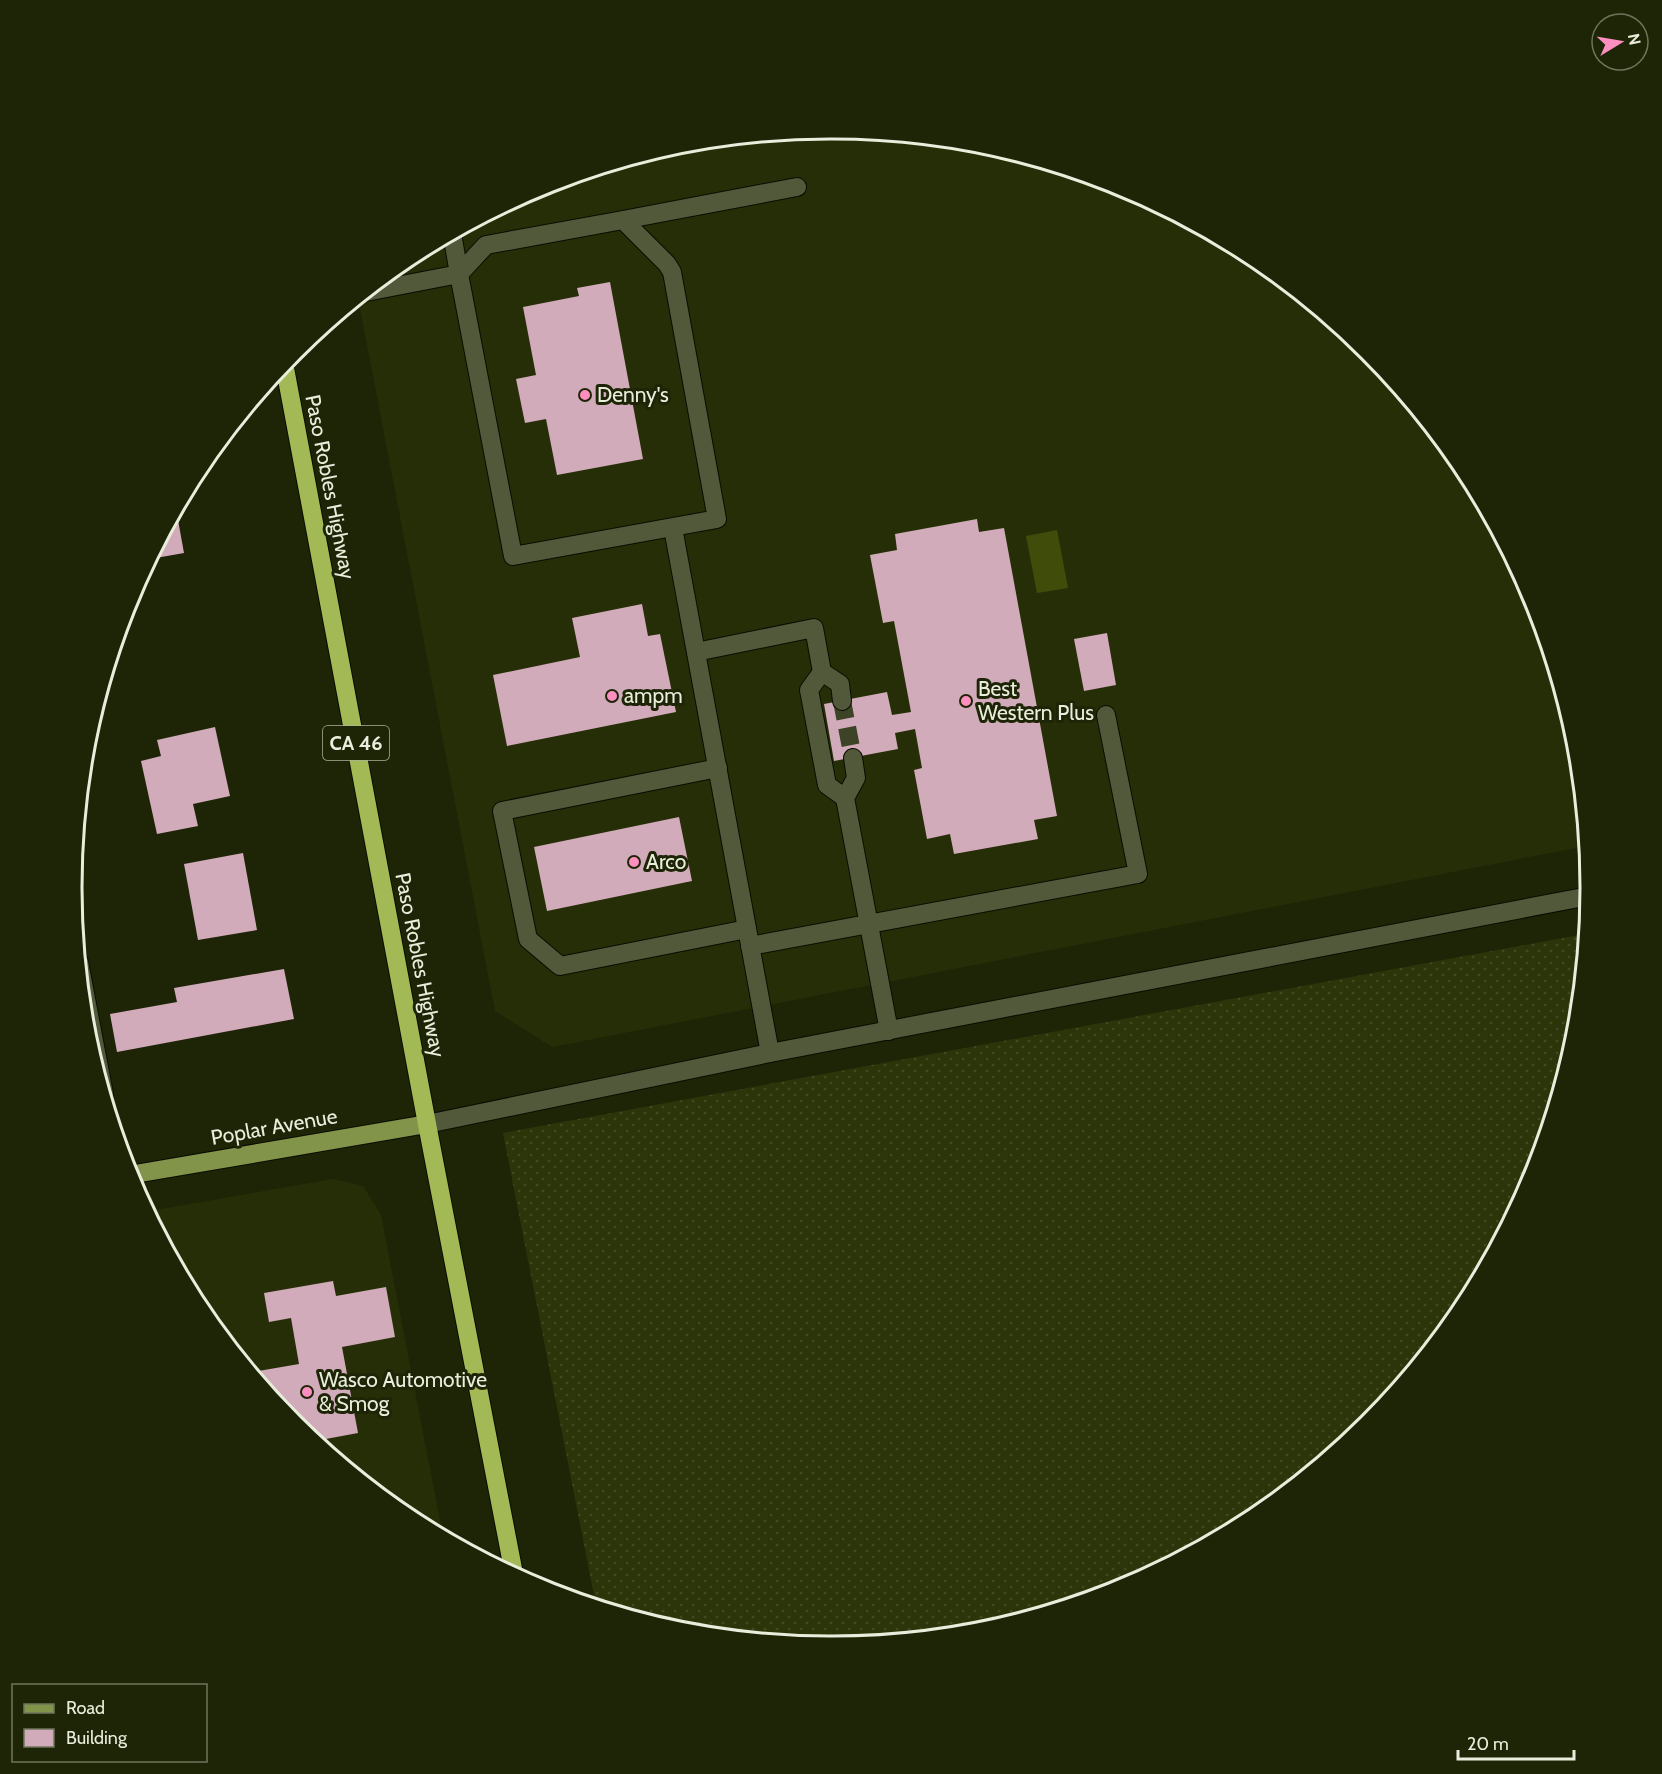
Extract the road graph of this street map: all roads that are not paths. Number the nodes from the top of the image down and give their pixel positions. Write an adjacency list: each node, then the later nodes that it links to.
1 (797, 187): 2 (street)
2 (623, 220): 4 (street); 7 (street)
3 (453, 241): 4 (street)
4 (459, 274): 5 (street); 7 (street)
5 (380, 289)
6 (286, 374): 20 (highway, Paso Robles Highway / CA 46)
7 (673, 528): 8 (street)
8 (696, 652): 9 (street); 13 (street)
9 (822, 672): 10 (street); 14 (street)
10 (842, 700)
11 (1106, 715): 16 (street)
12 (853, 758): 14 (street)
13 (718, 768): 17 (street); 17 (street)
14 (845, 798): 16 (street)
15 (1580, 898): 18 (street)
16 (869, 924): 17 (street); 18 (street)
17 (749, 937): 19 (street)
18 (889, 1031): 19 (street)
19 (770, 1053): 20 (street)
20 (427, 1124): 21 (main road, Poplar Avenue); 22 (highway, Paso Robles Highway / CA 46)
21 (139, 1173)
22 (512, 1564)

